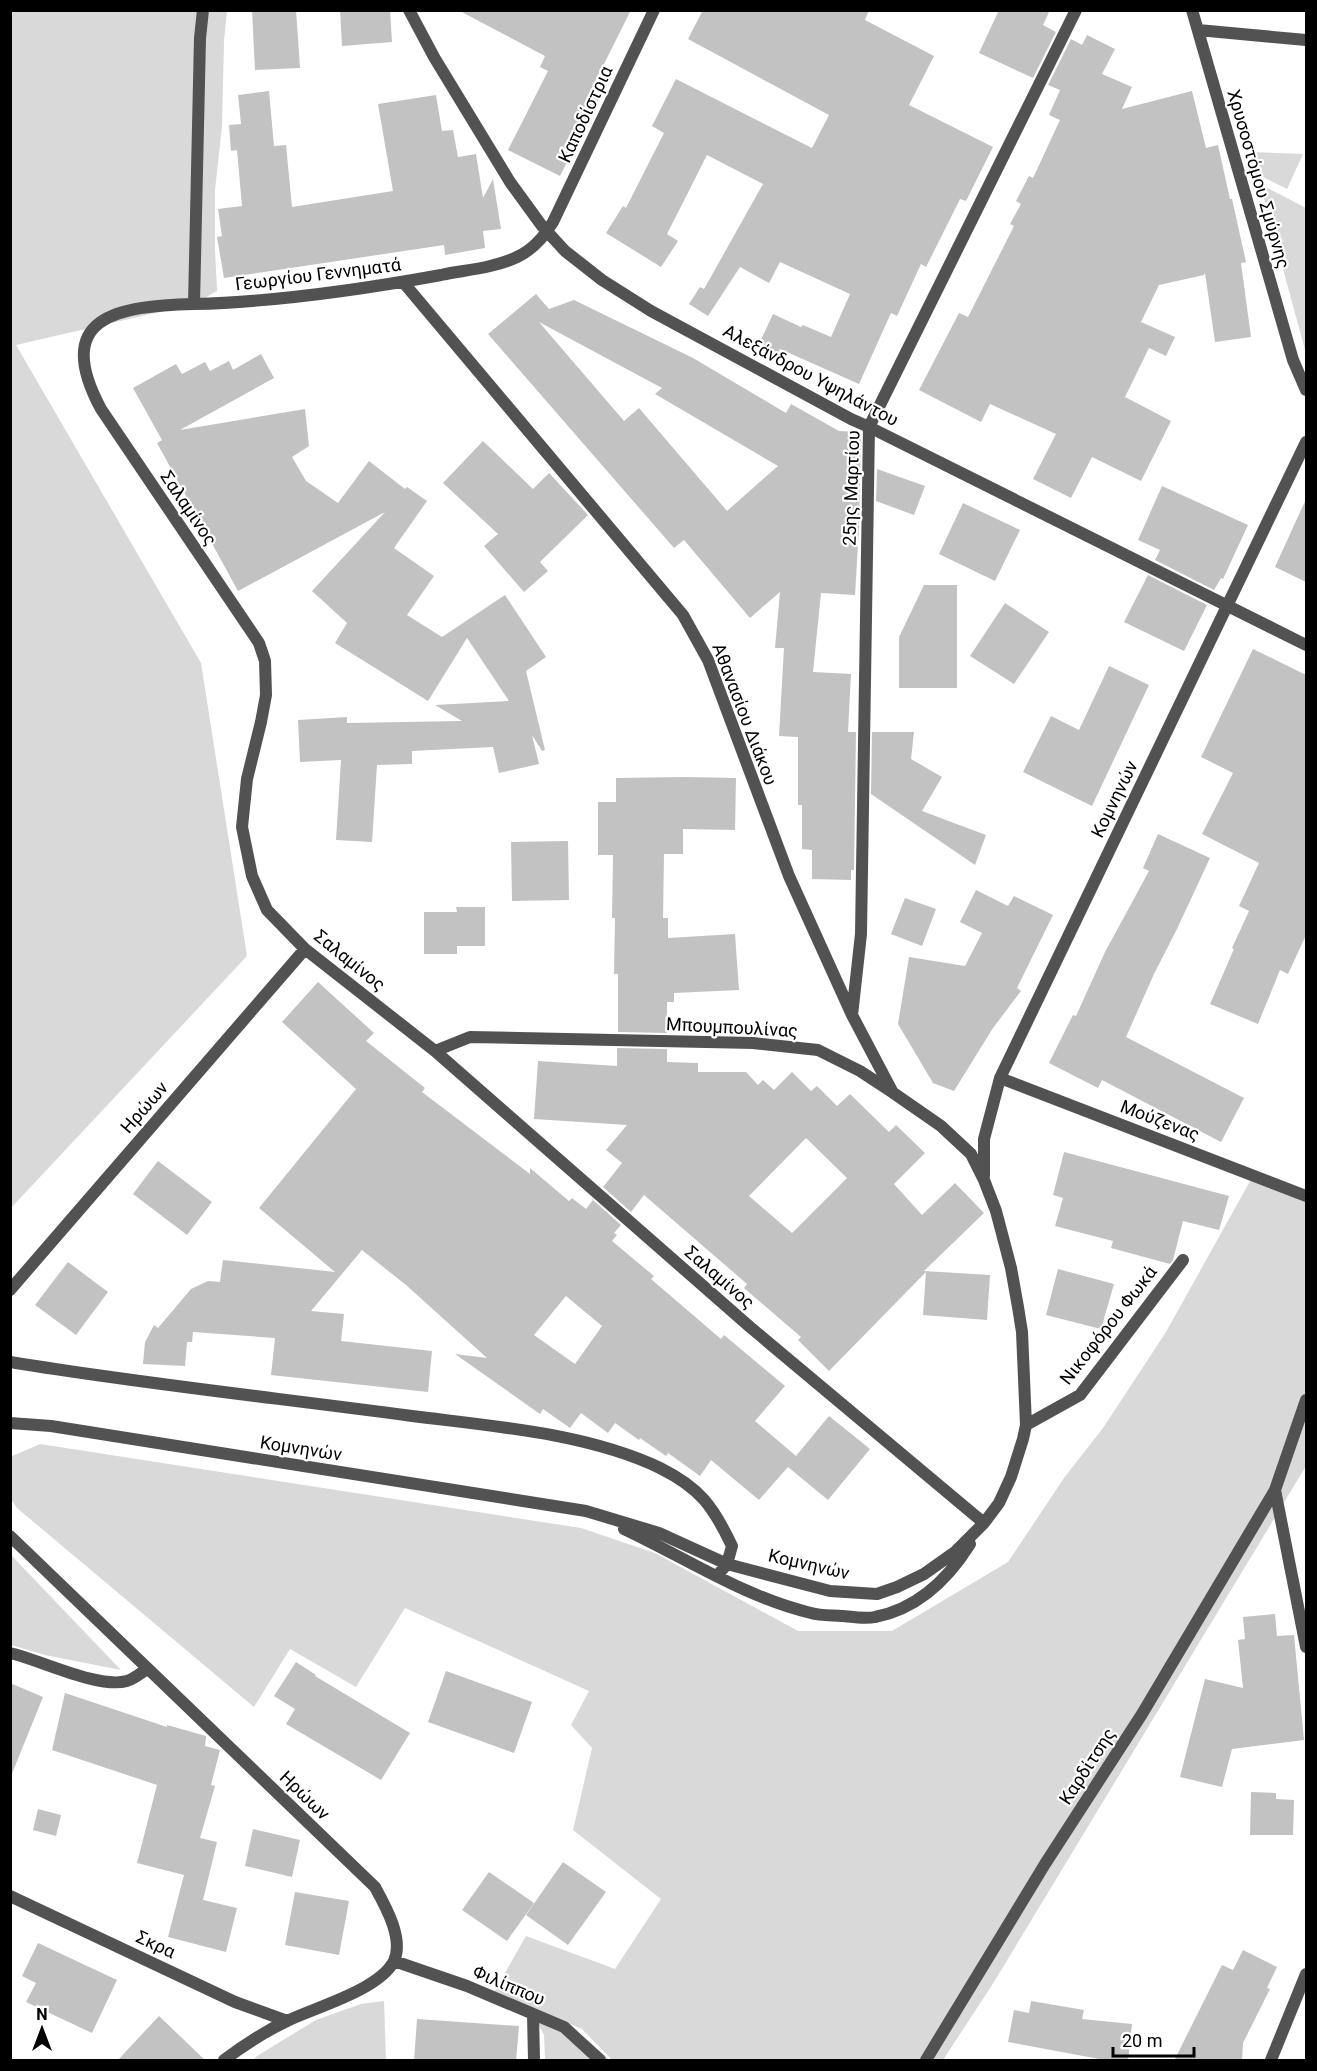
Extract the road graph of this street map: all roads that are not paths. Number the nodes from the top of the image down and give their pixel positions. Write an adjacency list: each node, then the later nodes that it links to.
1 (203, 10): 10 (street)
2 (409, 10): 8 (street, Αλεξάνδρου Υψηλάντου)
3 (654, 10): 8 (street, Καποδίστρια)
4 (1076, 10): 12 (street, 25ης Μαρτίου)
5 (1192, 10): 6 (street, Χρυσοστόμου Σμύρνης)
6 (1198, 30): 7 (street); 11 (street, Χρυσοστόμου Σμύρνης)
7 (1306, 40)
8 (547, 231): 9 (street, Γεωργίου Γεννηματά); 12 (street, Αλεξάνδρου Υψηλάντου)
9 (403, 282): 10 (street, Γεωργίου Γεννηματά); 17 (street, Αθανασίου Διάκου)
10 (194, 304): 16 (street, Σαλαμίνος)
11 (1306, 390)
12 (869, 427): 14 (street, Αλεξάνδρου Υψηλάντου); 17 (street, 25ης Μαρτίου)
13 (1306, 442): 14 (street, Κομνηνών)
14 (1227, 606): 15 (street, Αλεξάνδρου Υψηλάντου); 19 (street, Κομνηνών)
15 (1306, 645)
16 (305, 949): 18 (street, Σαλαμίνος); 24 (street, Ηρώων)
17 (852, 1015): 20 (street, Αθανασίου Διάκου)
18 (435, 1051): 20 (street, Μπουμπουλίνας); 31 (street, Σαλαμίνος)
19 (1000, 1078): 21 (street, Κομνηνών); 22 (street, Μούζενας)
20 (892, 1092): 21 (street, Μπουμπουλίνας)
21 (984, 1180): 28 (street, Μπουμπουλίνας)
22 (1306, 1196)
23 (1183, 1260): 28 (street, Νικοφόρου Φωκά)
24 (10, 1290)
25 (10, 1362): 33 (street)
26 (1306, 1400): 29 (street, Καρδίτσης)
27 (10, 1423): 30 (street, Κομνηνών)
28 (1026, 1425): 31 (street, Μπουμπουλίνας)
29 (1275, 1490): 35 (street); 46 (street, Καρδίτσης)
30 (586, 1511): 33 (street, Κομνηνών); 34 (street, Κομνηνών)
31 (984, 1523): 33 (street, Κομνηνών); 34 (street, Κομνηνών)
32 (10, 1536): 37 (street, Ηρώων)
33 (727, 1564): 34 (street)
34 (717, 1576)
35 (1306, 1647)
36 (10, 1653): 37 (street)
37 (147, 1669): 39 (street, Ηρώων)
38 (10, 1896): 42 (street, Σκρα)
39 (393, 1961): 41 (street, Φιλίππου); 42 (street)
40 (1306, 1974): 47 (street)
41 (533, 2014): 44 (street); 45 (street, Φιλίππου)
42 (287, 2021): 43 (street)
43 (224, 2061)
44 (534, 2061)
45 (600, 2061)
46 (926, 2061)
47 (1272, 2061)

